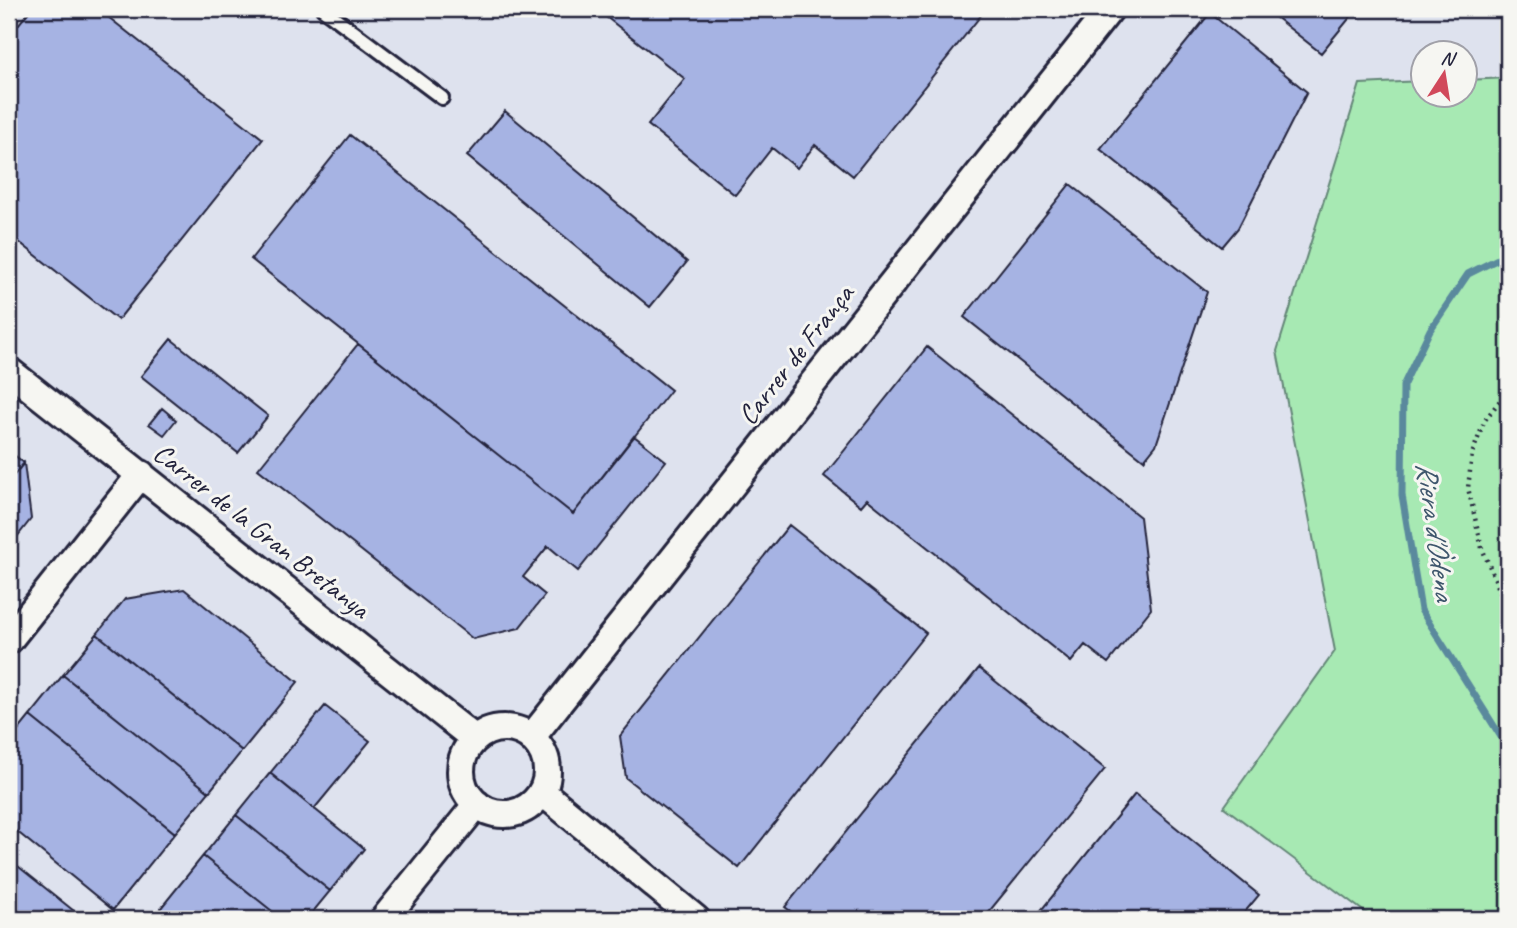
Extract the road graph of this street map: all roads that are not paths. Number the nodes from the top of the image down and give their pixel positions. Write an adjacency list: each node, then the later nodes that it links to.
1 (323, 9): 3 (lane)
2 (1110, 9): 7 (street, Carrer de França)
3 (442, 98)
4 (9, 370): 5 (street, Carrer de la Gran Bretanya)
5 (141, 474): 6 (street); 8 (street, Carrer de la Gran Bretanya)
6 (9, 640)
7 (531, 738): 8 (street); 9 (street)
8 (475, 739): 10 (street)
9 (542, 792): 10 (street); 12 (street)
10 (477, 804): 11 (street)
11 (384, 919)
12 (696, 919)

